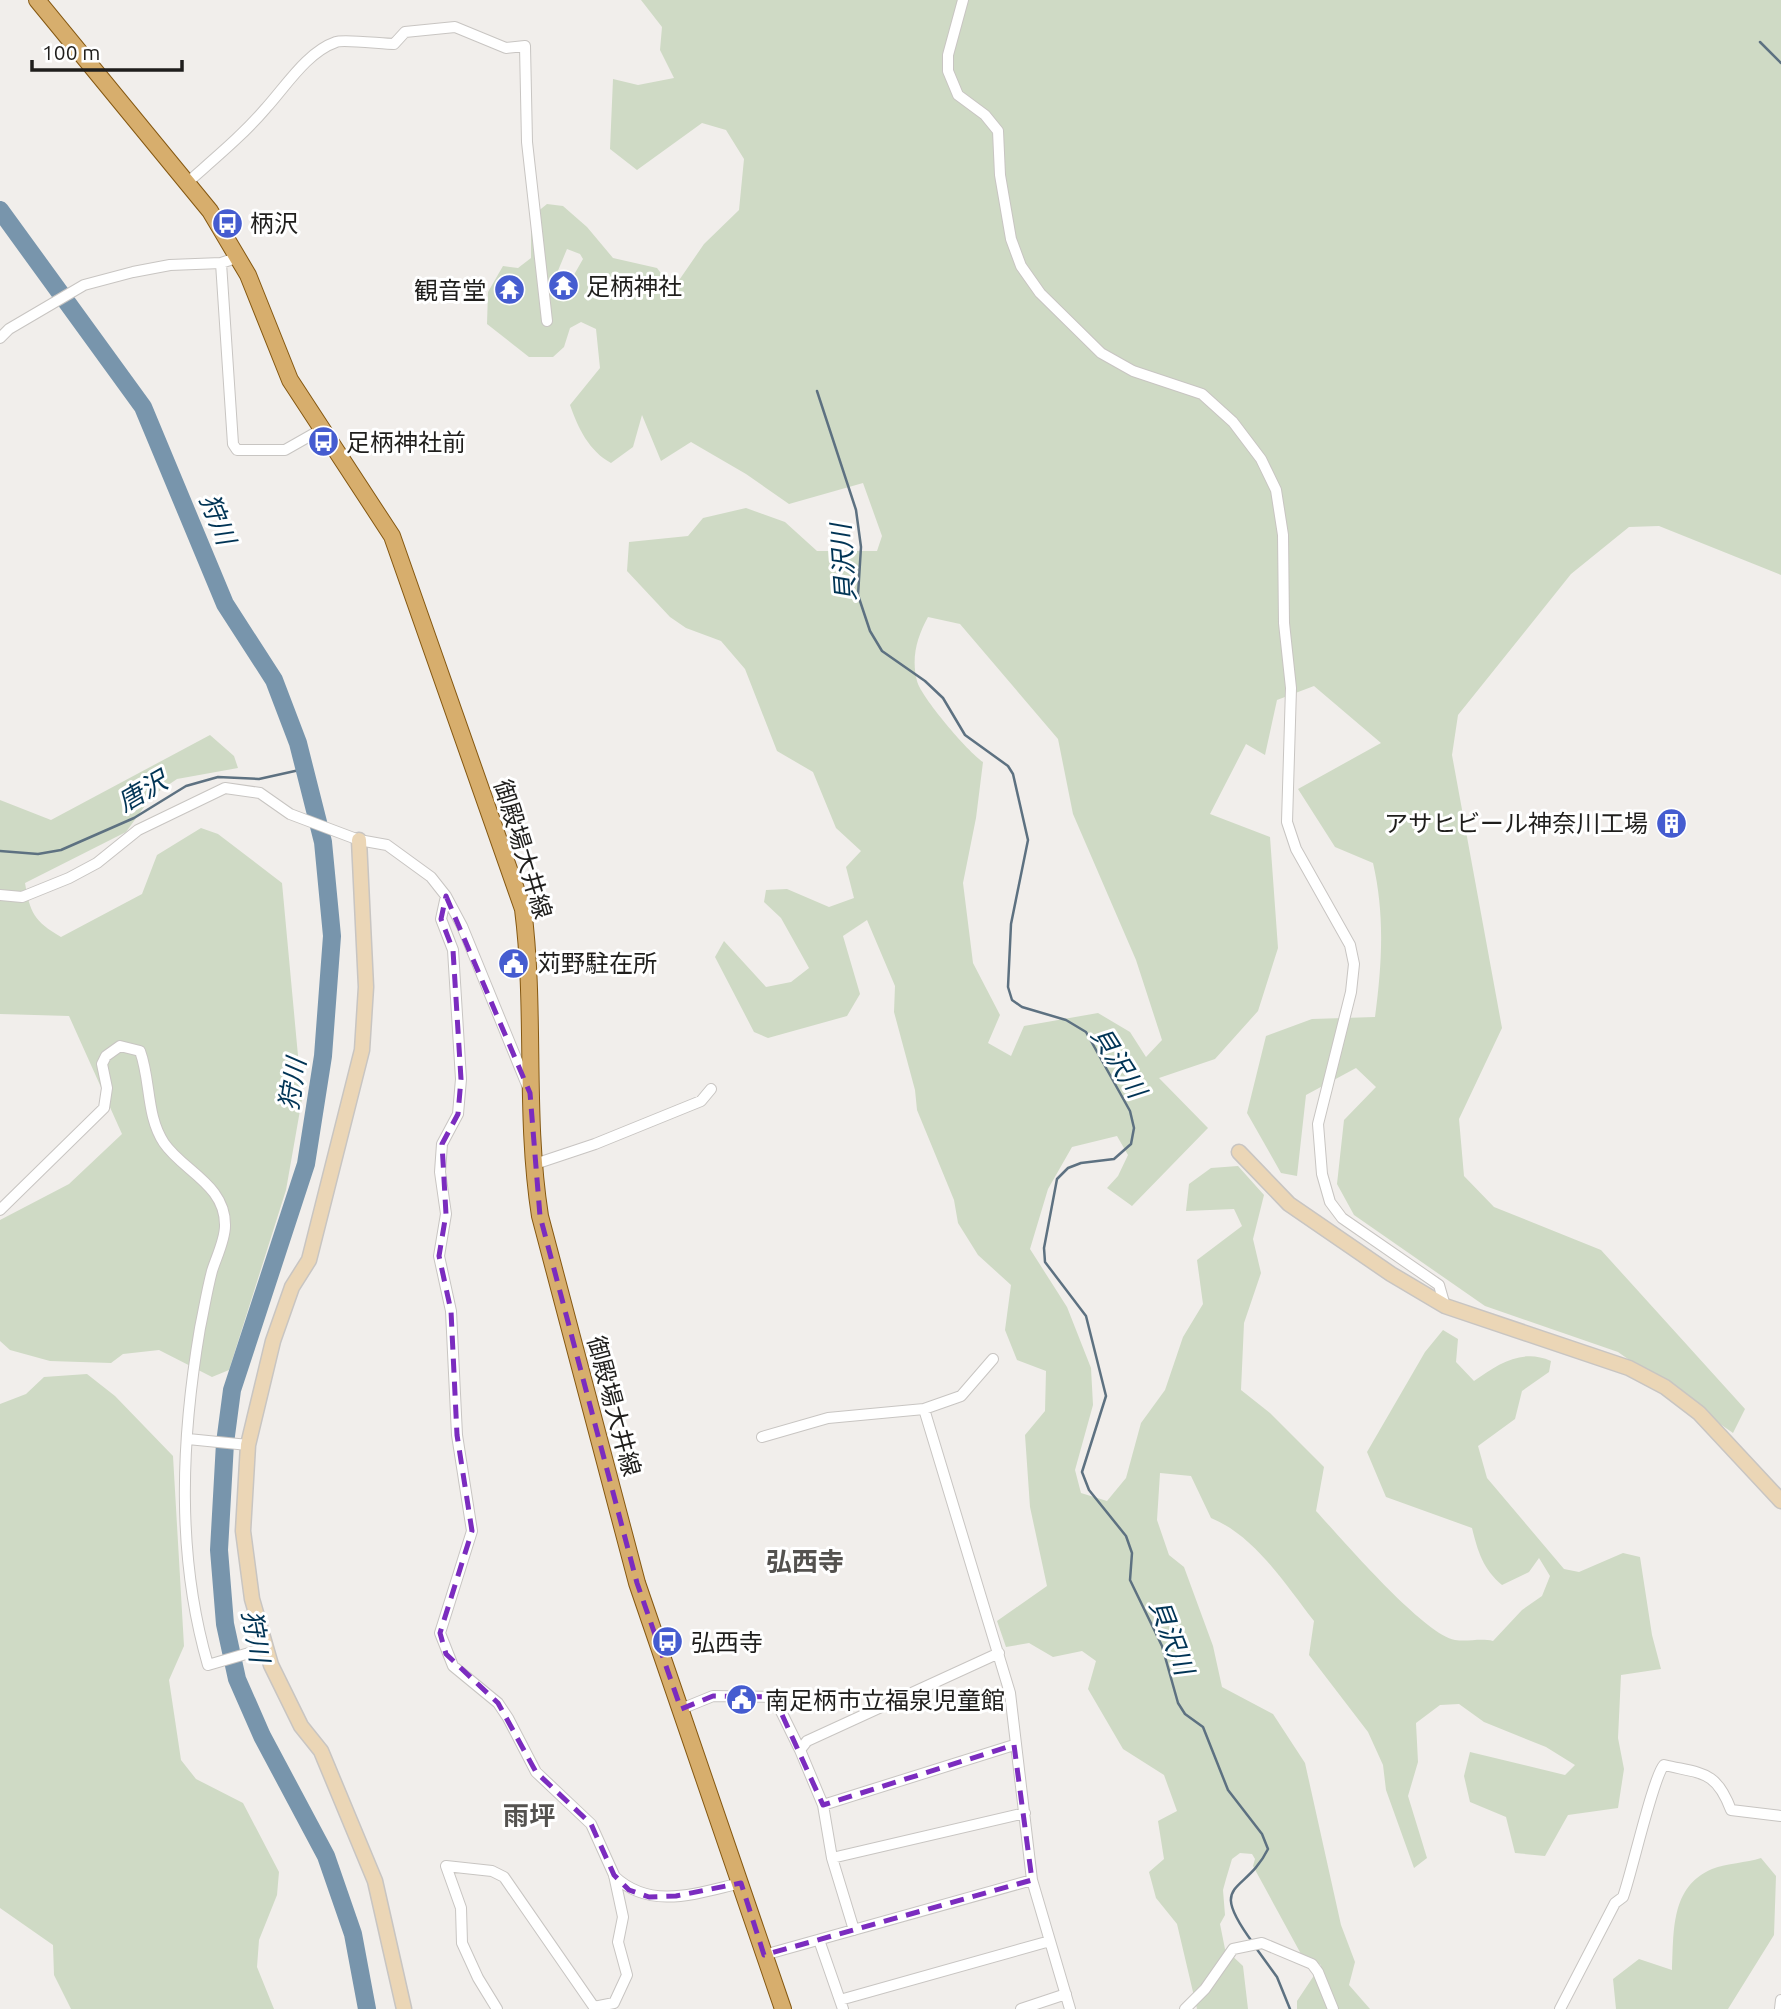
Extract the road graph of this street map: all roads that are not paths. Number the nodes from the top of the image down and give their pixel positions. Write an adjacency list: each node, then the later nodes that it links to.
1 (37, 0): 3 (main road, 御殿場大井線)
2 (963, 0): 17 (street)
3 (188, 182): 4 (main road, 御殿場大井線); 6 (street)
4 (239, 257): 5 (street); 8 (main road, 御殿場大井線)
5 (221, 263): 7 (street); 8 (street)
6 (547, 321)
7 (0, 338)
8 (322, 429): 13 (main road, 御殿場大井線)
9 (355, 838): 10 (street); 11 (street); 22 (street)
10 (0, 895)
11 (446, 896): 13 (street); 33 (street)
12 (711, 1089): 15 (street)
13 (530, 1093): 15 (main road, 御殿場大井線)
14 (1239, 1152): 17 (street)
15 (532, 1165): 26 (main road, 御殿場大井線)
16 (0, 1210): 21 (street)
17 (1445, 1306): 23 (street)
18 (993, 1359): 19 (street)
19 (924, 1409): 20 (street); 25 (street)
20 (762, 1437)
21 (188, 1439): 22 (street); 24 (street)
22 (247, 1445): 24 (street)
23 (1781, 1501)
24 (261, 1649): 44 (street)
25 (999, 1653): 27 (street); 28 (street)
26 (681, 1709): 28 (street); 35 (main road, 御殿場大井線)
27 (1014, 1745): 29 (street); 30 (street)
28 (800, 1750): 29 (street)
29 (823, 1805): 32 (street)
30 (1025, 1813): 32 (street); 34 (street)
31 (1781, 1816): 51 (street)
32 (832, 1858): 36 (street)
33 (614, 1875): 35 (street); 43 (street)
34 (1032, 1880): 36 (street); 38 (street)
35 (741, 1883): 39 (main road, 御殿場大井線)
36 (854, 1930): 37 (street)
37 (819, 1940): 39 (street); 42 (street)
38 (1050, 1941): 40 (street); 42 (street)
39 (764, 1955): 46 (main road, 御殿場大井線)
40 (1066, 1994): 47 (street); 48 (street)
41 (1781, 2000): 52 (street)
42 (841, 2004)
43 (617, 2006): 45 (street)
44 (404, 2009)
45 (497, 2009)
46 (783, 2009)
47 (1021, 2009)
48 (1070, 2009)
49 (1185, 2009): 50 (street)
50 (1333, 2009)
51 (1560, 2009)
52 (1780, 2009)

